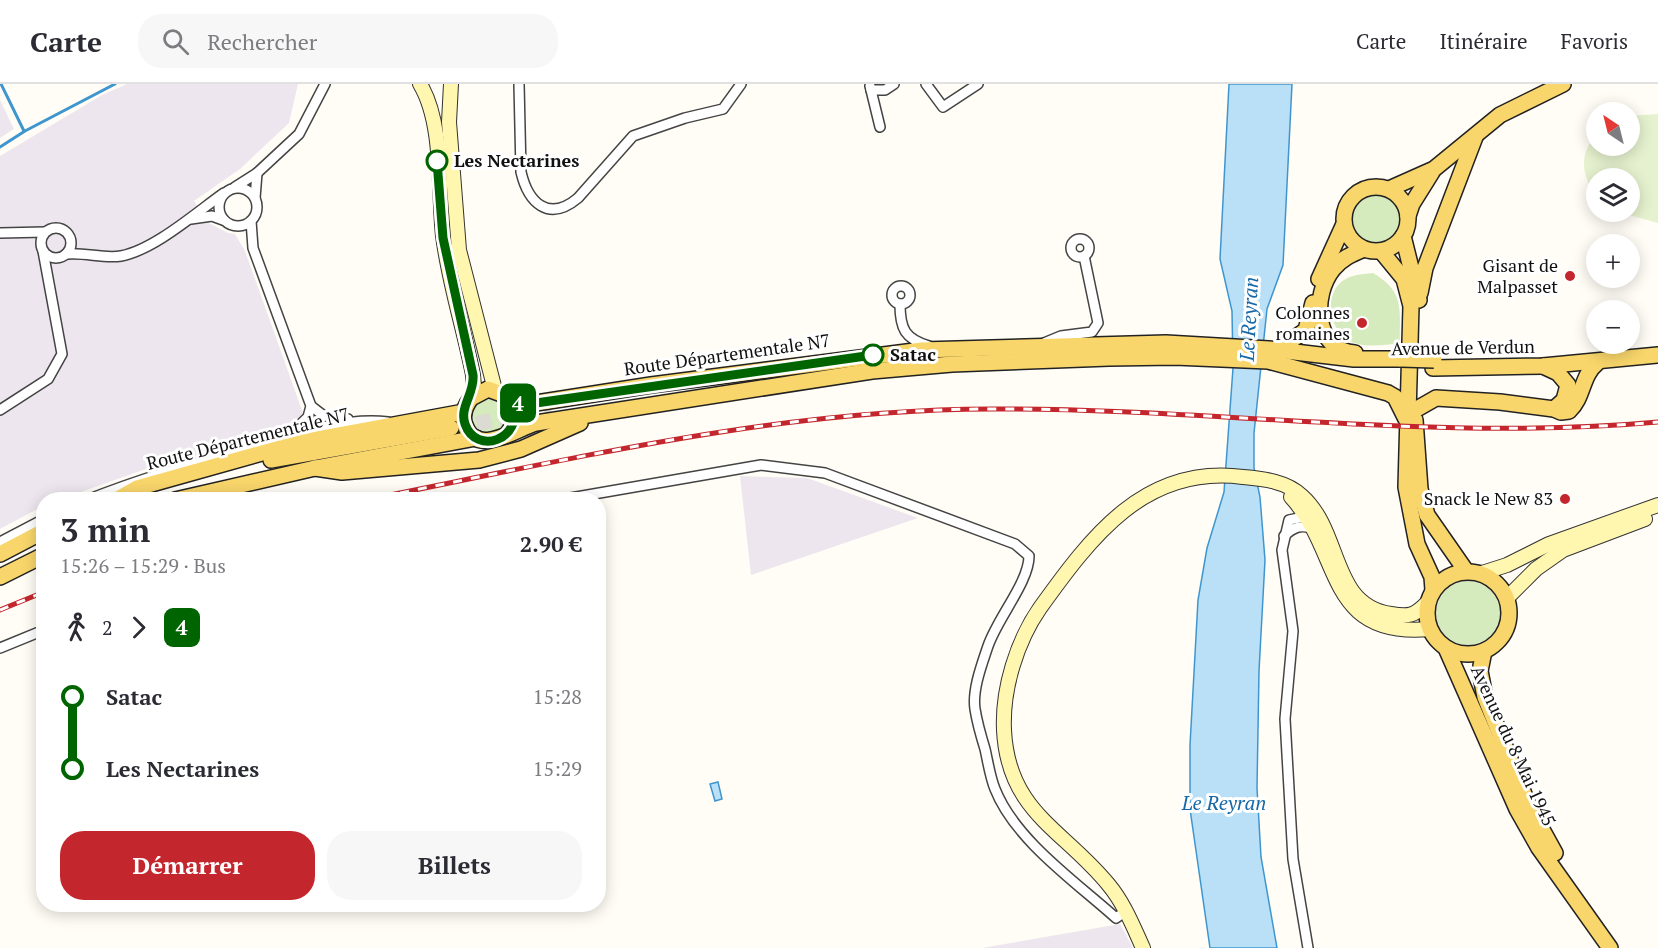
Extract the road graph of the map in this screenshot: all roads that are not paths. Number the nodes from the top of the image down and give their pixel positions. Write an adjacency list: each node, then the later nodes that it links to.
1 (325, 84): 14 (street)
2 (420, 84): 3 (main road); 53 (main road)
3 (448, 84): 52 (main road)
4 (519, 84): 5 (street)
5 (741, 84)
6 (894, 84): 10 (street)
7 (925, 84): 8 (street)
8 (978, 84)
9 (1563, 84): 12 (main road)
10 (870, 87): 11 (street)
11 (880, 127)
12 (1477, 135): 13 (main road); 38 (main road)
13 (1434, 170): 16 (main road); 19 (main road)
14 (257, 172): 15 (street); 18 (street)
15 (234, 188): 17 (street); 18 (street)
16 (1389, 189): 19 (main road); 23 (main road)
17 (224, 194): 20 (street); 21 (street)
18 (255, 198): 22 (street)
19 (1408, 216): 28 (main road)
20 (224, 220): 21 (street); 24 (street)
21 (183, 221): 34 (street)
22 (251, 221): 24 (street); 30 (street)
23 (1344, 224): 32 (main road); 44 (main road)
24 (234, 226): 30 (street)
25 (45, 232): 27 (street); 29 (street); 31 (street)
26 (0, 233): 27 (street)
27 (24, 235): 31 (street)
28 (1403, 236): 33 (main road); 38 (main road)
29 (72, 241): 34 (street); 35 (street)
30 (253, 248): 57 (street)
31 (42, 249): 35 (street); 37 (street)
32 (1364, 249): 33 (main road); 46 (main road)
33 (1381, 251): 62 (main road)
34 (86, 252): 35 (street)
35 (64, 256): 37 (street)
36 (1084, 256): 40 (street, Route Départementale N7)
37 (50, 279): 60 (street)
38 (1419, 297): 51 (main road)
39 (900, 304): 42 (street, Route Départementale N7)
40 (1039, 345): 42 (main road, Route Départementale N7); 43 (main road, Route Départementale N7)
41 (1658, 346): 49 (main road, Avenue de Verdun)
42 (946, 350): 56 (main road, Route Départementale N7); 58 (main road, Route Départementale N7)
43 (1225, 350): 44 (main road); 55 (main road)
44 (1272, 353): 46 (main road, Avenue de Verdun); 47 (main road, Avenue de Verdun); 62 (main road)
45 (1658, 355): 48 (main road, Avenue de Verdun)
46 (1373, 357): 47 (main road, Avenue de Verdun)
47 (1401, 363): 49 (main road, Avenue de Verdun, bridge)
48 (1597, 363): 50 (main road, Avenue de Verdun); 59 (main road)
49 (1434, 364): 50 (main road, Avenue de Verdun)
50 (1544, 366): 59 (main road)
51 (1414, 379): 54 (main road); 62 (main road)
52 (495, 390): 53 (main road); 56 (main road)
53 (471, 398): 61 (main road)
54 (1436, 398): 59 (main road); 62 (main road)
55 (668, 402): 66 (main road); 69 (main road)
56 (513, 403): 66 (main road)
57 (311, 406): 63 (street); 67 (street)
58 (551, 409)
59 (1554, 409)
60 (0, 410)
61 (464, 412): 64 (main road, Route Départementale N7); 68 (main road)
62 (1410, 415): 88 (main road); 91 (main road)
63 (368, 419): 64 (street); 67 (street)
64 (402, 423): 72 (main road, Route Départementale N7)
65 (451, 428): 73 (main road, Route Départementale N7)
66 (508, 433): 68 (main road)
67 (285, 436): 71 (street)
68 (476, 438): 69 (main road)
69 (315, 468): 74 (main road)
70 (1265, 479): 76 (main road); 82 (main road); 98 (main road)
71 (108, 492)
72 (130, 492)
73 (144, 492)
74 (210, 492)
75 (605, 492): 98 (street)
76 (1290, 496): 79 (main road); 80 (street)
77 (1658, 505): 89 (main road)
78 (1658, 514): 92 (main road)
79 (1306, 516): 80 (street); 82 (main road)
80 (1289, 520): 84 (street)
81 (36, 523): 85 (street)
82 (1318, 524): 84 (street); 91 (main road); 93 (main road)
83 (36, 535): 86 (main road)
84 (1284, 536): 100 (street)
85 (0, 542)
86 (0, 554)
87 (36, 559): 90 (main road)
88 (1466, 571): 89 (main road); 91 (main road)
89 (1482, 573): 92 (main road)
90 (0, 577)
91 (1430, 597): 93 (main road)
92 (1507, 598): 97 (main road)
93 (1430, 629): 96 (main road)
94 (36, 633): 95 (street)
95 (0, 648)
96 (1446, 648): 97 (main road); 101 (main road, Avenue du 8 Mai 1945)
97 (1484, 651): 102 (main road, Avenue du 8 Mai 1945)
98 (1126, 911): 99 (main road)
99 (1143, 948)
100 (1308, 948)
101 (1610, 948)
102 (1623, 948)

